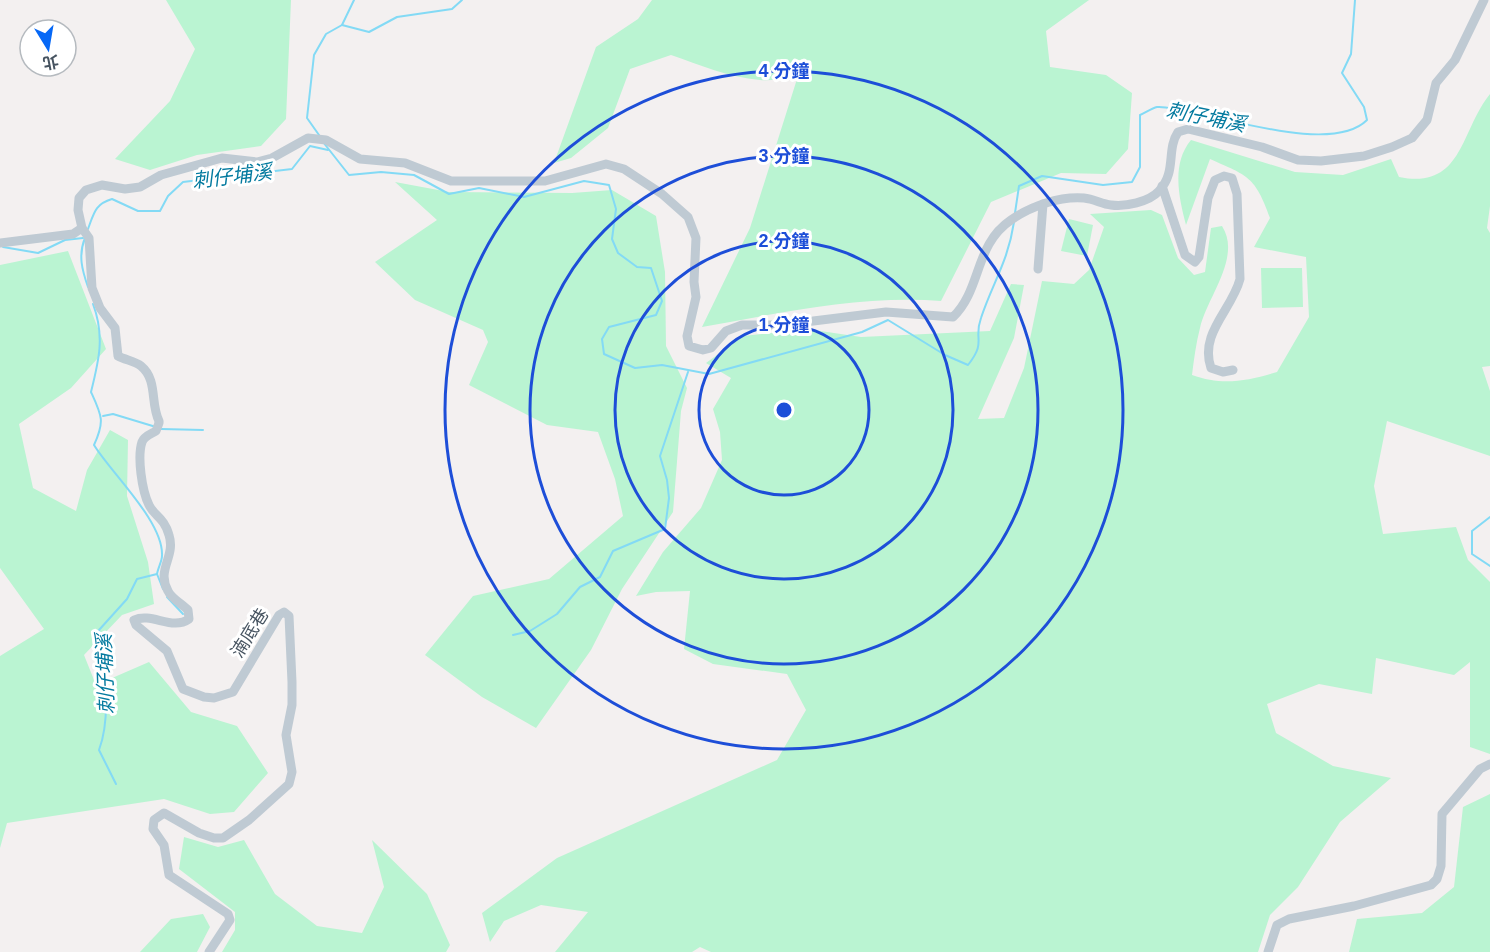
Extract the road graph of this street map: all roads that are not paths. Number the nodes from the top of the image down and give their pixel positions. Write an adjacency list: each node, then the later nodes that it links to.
1 (1484, 0): 2 (street)
2 (1162, 186): 3 (street); 7 (street)
3 (1043, 204): 4 (street); 6 (street)
4 (82, 228): 5 (street); 9 (street, 湳底巷)
5 (0, 243)
6 (1038, 269)
7 (1233, 370)
8 (1490, 764): 10 (street)
9 (209, 952)
10 (1268, 952)

